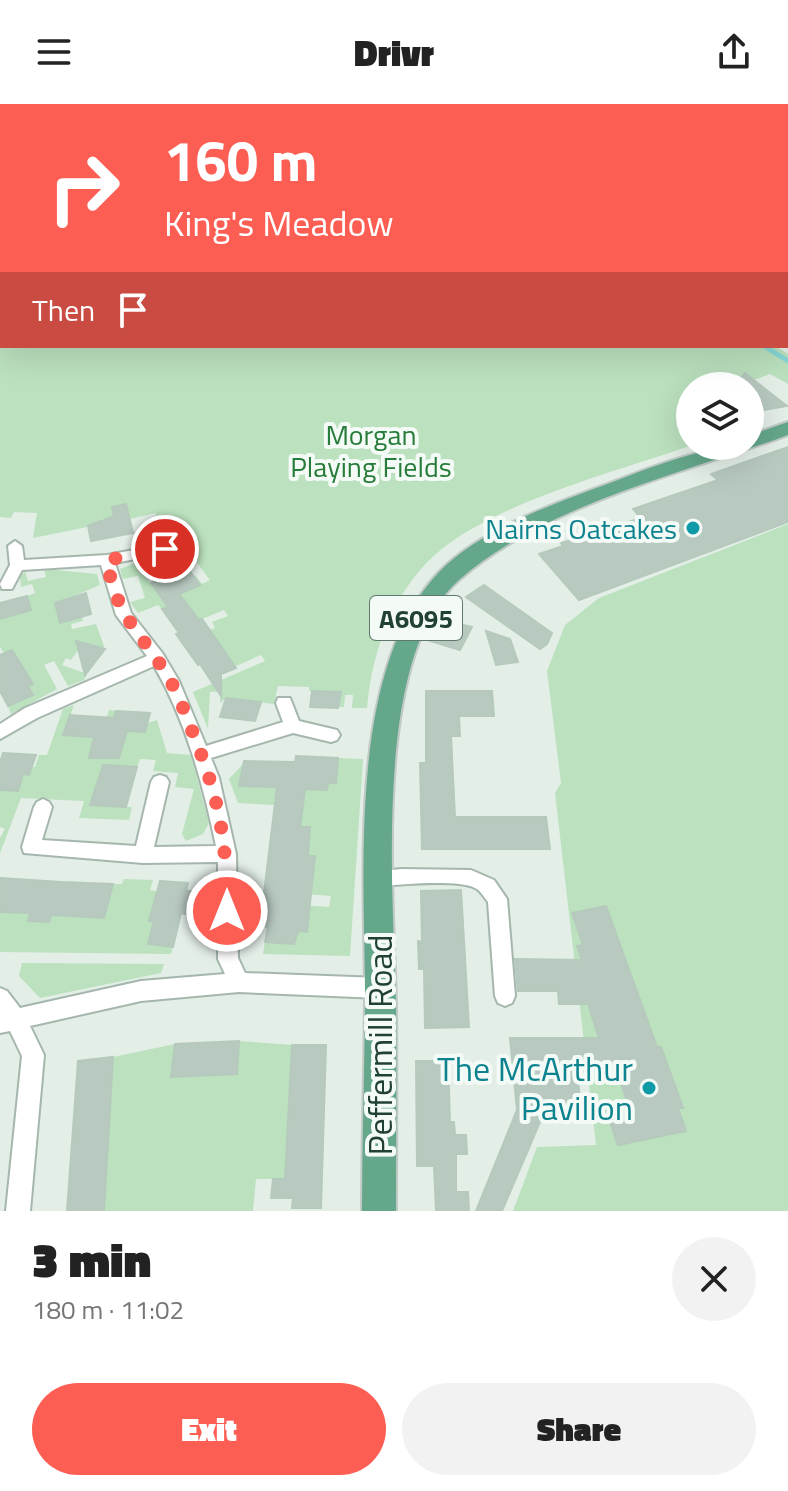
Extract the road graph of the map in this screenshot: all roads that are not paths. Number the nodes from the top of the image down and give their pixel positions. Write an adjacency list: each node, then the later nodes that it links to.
1 (788, 428): 2 (main road)
2 (764, 437)
3 (702, 460): 19 (main road, Peffermill Road / A6095)
4 (15, 546): 7 (street)
5 (165, 549): 6 (street)
6 (107, 560): 7 (street); 9 (street)
7 (17, 565): 8 (street)
8 (7, 585)
9 (157, 658): 12 (street); 14 (street)
10 (284, 703): 11 (street)
11 (293, 726): 13 (street); 14 (street)
12 (0, 732)
13 (331, 735)
14 (201, 754): 17 (street)
15 (160, 782): 18 (street)
16 (43, 807): 18 (street)
17 (227, 854): 18 (street); 20 (street)
18 (143, 855)
19 (379, 878): 21 (main road, Peffermill Road / A6095); 22 (street)
20 (239, 982): 21 (street); 24 (street)
21 (380, 988): 26 (main road, Peffermill Road / A6095)
22 (505, 996)
23 (0, 998): 24 (street)
24 (8, 1021): 25 (street)
25 (18, 1211)
26 (379, 1211)

